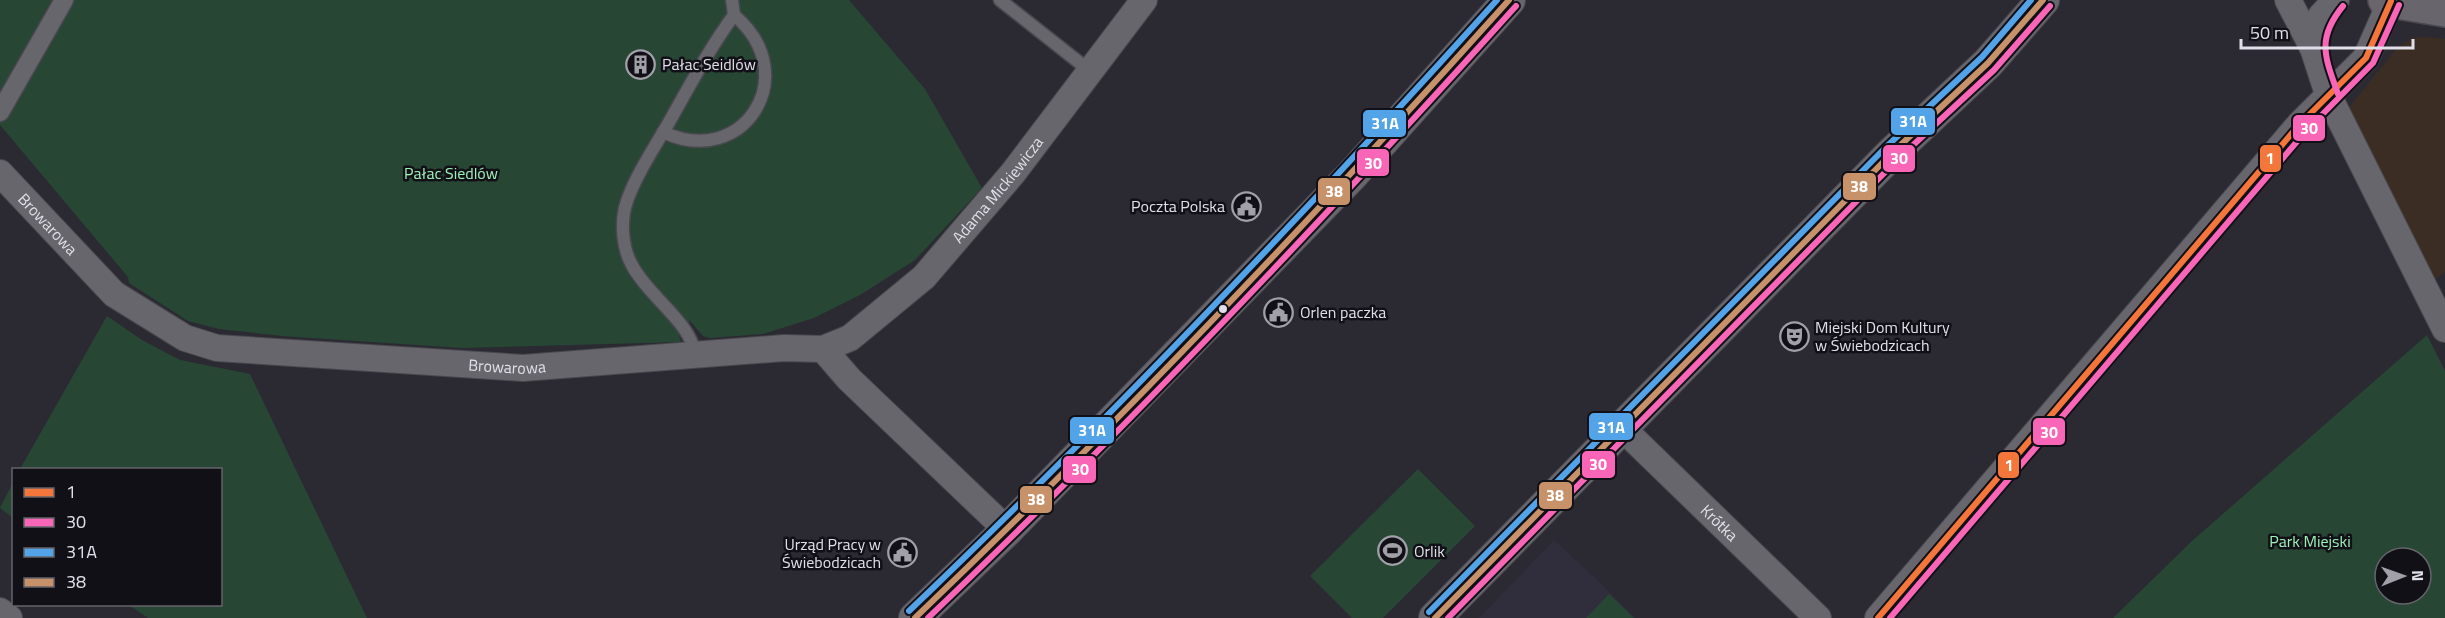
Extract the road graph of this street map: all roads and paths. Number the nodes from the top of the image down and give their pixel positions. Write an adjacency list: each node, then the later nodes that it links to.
1 (64, 0): 15 (street)
2 (732, 0): 11 (lane)
3 (1000, 0): 13 (lane)
4 (1144, 0): 13 (street, Adama Mickiewicza)
5 (1509, 0): 22 (street)
6 (2043, 0): 21 (street)
7 (2288, 0): 12 (street)
8 (2336, 0): 12 (street)
9 (2388, 1): 10 (main road); 14 (street)
10 (2445, 10)
11 (734, 15): 16 (lane); 16 (lane)
12 (2313, 48): 14 (street)
13 (1090, 70): 19 (street, Adama Mickiewicza)
14 (2329, 97): 18 (street); 28 (street)
15 (0, 112)
16 (663, 132): 20 (lane)
17 (0, 173): 20 (street, Browarowa)
18 (2445, 329)
19 (823, 349): 20 (street, Browarowa); 22 (street)
20 (695, 355)
21 (1622, 428): 26 (street); 27 (street, Krótka)
22 (1007, 530): 25 (street)
23 (0, 611): 24 (street)
24 (9, 618)
25 (915, 618)
26 (1435, 618)
27 (1818, 618)
28 (1878, 618)

